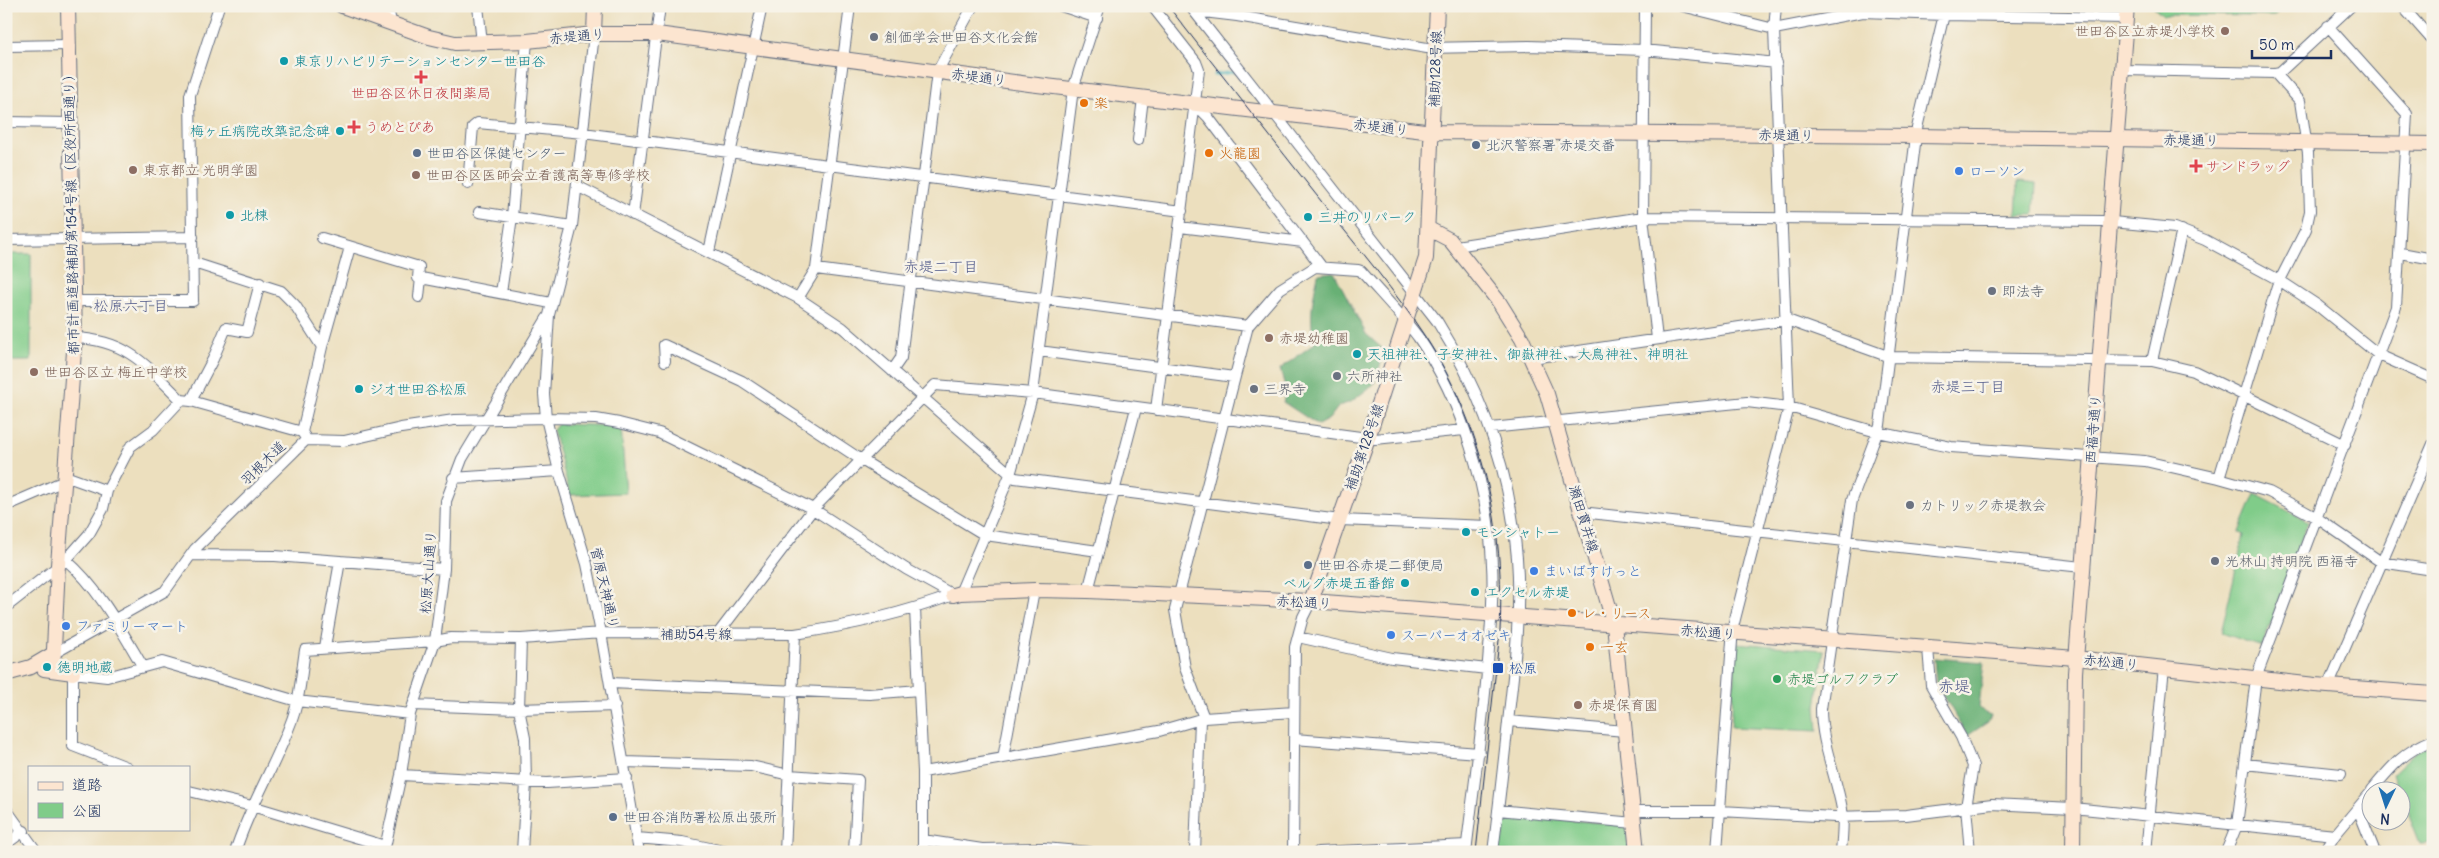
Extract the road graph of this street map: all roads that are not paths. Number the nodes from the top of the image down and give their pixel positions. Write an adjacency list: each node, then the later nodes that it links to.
1 (68, 6): 32 (street, 都市計画道路補助第154号線（区役所西通り）)
2 (219, 6): 78 (street)
3 (342, 6): 24 (street, 赤堤通り)
4 (388, 6): 24 (street)
5 (478, 6): 31 (street)
6 (595, 6): 27 (street)
7 (660, 6): 28 (street)
8 (762, 6): 34 (street)
9 (850, 6): 37 (street)
10 (973, 6): 40 (street)
11 (1061, 6): 23 (street)
12 (1100, 6): 23 (street)
13 (1152, 6): 44 (street)
14 (1437, 6): 35 (street, 補助128号線)
15 (1645, 6): 36 (street)
16 (1682, 6): 26 (street)
17 (1776, 6): 26 (street)
18 (2351, 6): 25 (street)
19 (2402, 6): 30 (street)
20 (1192, 9): 35 (street); 45 (street)
21 (1945, 11): 22 (street); 26 (street); 53 (street)
22 (2127, 12): 39 (street, 西福寺通り)
23 (1097, 18): 42 (street)
24 (391, 22): 31 (street, 赤堤通り)
25 (2328, 26): 41 (street); 58 (street)
26 (1774, 29): 38 (street)
27 (594, 34): 28 (street, 赤堤通り); 29 (street, 赤堤通り); 50 (street, 菅原天神通り)
28 (657, 34): 34 (street, 赤堤通り); 55 (street)
29 (527, 41): 31 (street, 赤堤通り); 48 (street)
30 (2433, 41)
31 (482, 43)
32 (69, 45): 33 (street); 47 (street, 都市計画道路補助第154号線（区役所西通り）)
33 (6, 46)
34 (754, 46): 37 (street, 赤堤通り); 60 (street)
35 (1436, 47): 36 (street); 49 (street, 補助128号線)
36 (1644, 50): 38 (street); 51 (street)
37 (844, 59): 40 (street, 赤堤通り); 61 (street)
38 (1777, 63): 52 (street)
39 (2123, 70): 41 (street); 54 (street, 西福寺通り)
40 (937, 72): 42 (street, 赤堤通り); 62 (street)
41 (2275, 73): 57 (street)
42 (1073, 89): 43 (street, 赤堤通り); 65 (street)
43 (1143, 98): 44 (street, 赤堤通り); 56 (street)
44 (1196, 104): 45 (street, 赤堤通り); 66 (street); 82 (street)
45 (1275, 114): 49 (street, 赤堤通り); 96 (street)
46 (6, 122): 47 (street)
47 (71, 124): 80 (street, 都市計画道路補助第154号線（区役所西通り）)
48 (520, 128): 50 (street); 63 (street); 69 (street)
49 (1433, 132): 51 (street, 赤堤通り); 76 (street)
50 (583, 133): 55 (street); 64 (street, 菅原天神通り)
51 (1644, 133): 52 (street, 赤堤通り); 70 (street)
52 (1779, 135): 53 (street, 赤堤通り); 71 (street)
53 (1916, 136): 54 (street, 赤堤通り); 72 (street)
54 (2117, 139): 57 (street, 赤堤通り); 73 (street, 西福寺通り)
55 (642, 140): 60 (street); 68 (street)
56 (1138, 140)
57 (2306, 142): 58 (street, 赤堤通り); 92 (street)
58 (2406, 144): 59 (street, 赤堤通り); 86 (street)
59 (2433, 144)
60 (731, 152): 61 (street); 85 (street)
61 (830, 165): 62 (street); 90 (street)
62 (924, 177): 65 (street); 93 (street)
63 (468, 184)
64 (577, 186): 68 (street); 74 (street, 菅原天神通り)
65 (1059, 195): 66 (street); 99 (street)
66 (1182, 211): 75 (street)
67 (479, 212): 69 (street)
68 (633, 215): 85 (street)
69 (512, 217): 74 (street); 95 (street)
70 (1643, 217): 71 (street); 83 (street); 108 (street)
71 (1783, 218): 72 (street); 104 (street)
72 (1905, 219): 73 (street); 112 (street)
73 (2110, 222): 77 (street); 114 (street, 西福寺通り)
74 (572, 226): 101 (street, 菅原天神通り)
75 (1180, 227): 82 (street); 102 (street)
76 (1429, 229): 83 (street, 瀬田貫井線); 96 (street)
77 (2182, 230): 92 (street); 116 (street)
78 (193, 237): 80 (street); 88 (street)
79 (322, 238): 84 (street)
80 (73, 239): 81 (street); 100 (street, 都市計画道路補助第154号線（区役所西通り）)
81 (6, 240)
82 (1303, 242): 89 (street)
83 (1456, 246): 113 (street, 瀬田貫井線)
84 (350, 247): 91 (street); 109 (street)
85 (709, 252): 98 (street)
86 (2401, 253): 87 (street); 111 (street)
87 (2433, 259)
88 (194, 263): 94 (street); 100 (street)
89 (1321, 266): 105 (street); 106 (street)
90 (816, 269): 93 (street); 98 (street)
91 (421, 278): 95 (street); 97 (street)
92 (2279, 280): 111 (street); 122 (street)
93 (911, 282): 99 (street); 118 (street)
94 (260, 283): 109 (street); 124 (street)
95 (501, 293): 101 (street)
96 (1415, 293): 105 (street, 補助第128号線); 132 (street)
97 (419, 297)
98 (798, 298): 118 (street)
99 (1045, 299): 102 (street); 110 (street)
100 (75, 301): 107 (street, 都市計画道路補助第154号線（区役所西通り）)
101 (551, 303): 103 (street, 菅原天神通り)
102 (1168, 315): 106 (street); 117 (street)
103 (549, 316): 128 (street, 菅原天神通り); 129 (street, 松原大山通り)
104 (1787, 320): 108 (street); 112 (street); 125 (street)
105 (1405, 323): 133 (street); 136 (street, 補助第128号線)
106 (1248, 326): 119 (street)
107 (76, 338): 124 (street); 145 (street, 都市計画道路補助第154号線（区役所西通り）)
108 (1657, 339): 113 (street)
109 (322, 347): 135 (street)
110 (1039, 352): 117 (street); 121 (street)
111 (2379, 355): 120 (street); 137 (street)
112 (1890, 357): 114 (street); 134 (street)
113 (1532, 358): 131 (street, 瀬田貫井線)
114 (2098, 360): 116 (street); 139 (street, 西福寺通り)
115 (665, 361): 140 (street)
116 (2152, 361): 122 (street)
117 (1161, 367): 119 (street); 127 (street)
118 (892, 371): 123 (street)
119 (1234, 377): 130 (street)
120 (2433, 379)
121 (1033, 393): 123 (street); 126 (street); 142 (street)
122 (2244, 395): 137 (street); 144 (street)
123 (922, 398): 140 (street); 142 (street)
124 (186, 400): 135 (street); 146 (street)
125 (1789, 407): 131 (street); 134 (street); 155 (street)
126 (1136, 408): 127 (street); 147 (street)
127 (1156, 410): 130 (street)
128 (546, 418): 129 (street, 羽根木道); 141 (street, 菅原天神通り); 150 (street, 羽根木道)
129 (487, 419): 135 (street, 羽根木道); 143 (street, 松原大山通り)
130 (1224, 419): 136 (street); 148 (street)
131 (1556, 421): 132 (street); 151 (street, 瀬田貫井線)
132 (1490, 428): 174 (street)
133 (1464, 430): 136 (street); 154 (street)
134 (1877, 432): 139 (street); 157 (street)
135 (304, 436): 159 (street, 羽根木道)
136 (1368, 438): 153 (street, 補助第128号線)
137 (2345, 444): 152 (street)
138 (2433, 444): 161 (street)
139 (2091, 456): 144 (street); 163 (street, 西福寺通り)
140 (860, 460): 150 (street); 156 (street)
141 (559, 471): 143 (street); 177 (street, 菅原天神通り)
142 (1010, 475): 147 (street); 156 (street)
143 (453, 478): 164 (street, 松原大山通り)
144 (2219, 478): 152 (street)
145 (65, 480): 146 (street); 149 (street); 162 (street, 都市計画道路補助第154号線（区役所西通り）)
146 (108, 491): 162 (street)
147 (1115, 491): 148 (street); 158 (street)
148 (1203, 503): 153 (street); 169 (street)
149 (6, 506)
150 (813, 509): 168 (street, 羽根木道); 180 (street)
151 (1581, 512): 155 (street); 176 (street, 瀬田貫井線)
152 (2317, 518): 161 (street); 196 (street)
153 (1340, 520): 154 (street); 170 (street, 補助第128号線)
154 (1488, 526): 173 (street)
155 (1758, 531): 157 (street); 179 (street)
156 (985, 535): 158 (street); 168 (street)
157 (1846, 540): 163 (street); 183 (street)
158 (1098, 551): 167 (street)
159 (190, 555): 160 (street); 175 (street, 羽根木道)
160 (340, 561): 164 (street); 185 (street)
161 (2381, 562): 165 (street); 198 (street)
162 (62, 563): 171 (street); 175 (street); 187 (street, 都市計画道路補助第154号線（区役所西通り）)
163 (2082, 567): 188 (street, 西福寺通り)
164 (444, 569): 184 (street, 松原大山通り)
165 (2433, 570)
166 (1034, 590): 167 (street, 赤松通り); 168 (street, 赤松通り); 213 (street)
167 (1088, 591): 169 (street, 赤松通り)
168 (956, 594): 172 (street, 補助54号線)
169 (1179, 597): 170 (street, 赤松通り); 207 (street)
170 (1311, 602): 173 (street, 赤松通り); 181 (street)
171 (6, 606)
172 (915, 609): 178 (street, 補助54号線); 199 (street)
173 (1491, 615): 174 (street, 赤松通り); 192 (street)
174 (1518, 617): 176 (street, 赤松通り); 208 (street)
175 (116, 621): 187 (street, 羽根木道); 189 (street)
176 (1614, 624): 179 (street, 赤松通り); 209 (street, 瀬田貫井線)
177 (601, 633): 180 (street, 補助54号線); 182 (street, 補助54号線); 197 (street, 菅原天神通り)
178 (795, 634): 180 (street, 補助54号線); 200 (street)
179 (1732, 634): 183 (street, 赤松通り); 232 (street)
180 (717, 635)
181 (1298, 637): 192 (street); 206 (street)
182 (522, 639): 184 (street, 補助54号線); 205 (street)
183 (1831, 640): 186 (street, 赤松通り); 235 (street)
184 (435, 641): 185 (street, 補助54号線); 204 (street, 松原大山通り)
185 (325, 647): 202 (street, 補助54号線)
186 (1928, 648): 188 (street, 赤松通り); 227 (street)
187 (54, 654): 191 (street); 193 (street, 都市計画道路補助第154号線（区役所西通り）)
188 (2076, 658): 190 (street, 赤松通り); 228 (street, 西福寺通り)
189 (143, 667): 194 (street); 202 (street)
190 (2164, 667): 196 (street, 赤松通り); 233 (street)
191 (31, 668): 193 (street); 195 (street)
192 (1487, 669): 212 (street)
193 (53, 670): 194 (street)
194 (74, 673): 216 (street)
195 (6, 674)
196 (2256, 678): 198 (street, 赤松通り); 215 (street)
197 (610, 683): 200 (street); 203 (street, 菅原天神通り)
198 (2328, 687): 201 (street, 赤松通り)
199 (920, 690): 200 (street); 217 (street)
200 (792, 691): 220 (street)
201 (2433, 694)
202 (297, 701): 204 (street); 226 (street)
203 (615, 706): 205 (street); 214 (street, 菅原天神通り)
204 (411, 709): 205 (street); 219 (street, 松原大山通り)
205 (519, 709): 223 (street)
206 (1294, 712): 207 (street); 210 (street)
207 (1202, 719): 213 (street); 254 (street)
208 (1508, 722): 209 (street); 231 (street)
209 (1625, 730): 234 (street, 瀬田貫井線)
210 (1294, 739): 212 (street); 255 (street)
211 (2433, 740): 222 (street)
212 (1479, 753): 243 (street)
213 (1002, 758): 217 (street)
214 (625, 762): 220 (street); 221 (street, 菅原天神通り)
215 (2245, 764): 218 (street); 236 (street)
216 (124, 766)
217 (923, 772): 241 (street)
218 (2341, 774)
219 (402, 775): 223 (street); 244 (street, 松原大山通り)
220 (789, 776): 250 (street); 251 (street)
221 (627, 778): 223 (street); 239 (street, 菅原天神通り)
222 (2380, 780)
223 (526, 782): 247 (street)
224 (190, 791): 226 (street)
225 (2362, 804): 230 (street)
226 (252, 806): 244 (street); 246 (street)
227 (1966, 807): 228 (street); 235 (street); 240 (street)
228 (2073, 808): 233 (street); 263 (street, 西福寺通り)
229 (6, 809): 237 (street)
230 (2358, 809): 238 (street); 267 (street)
231 (1498, 810): 234 (street); 257 (street)
232 (1720, 811): 234 (street); 235 (street); 259 (street)
233 (2150, 816): 236 (street); 264 (street)
234 (1634, 817): 258 (street, 瀬田貫井線)
235 (1843, 817): 260 (street)
236 (2237, 825): 238 (street); 265 (street)
237 (24, 831): 242 (street); 245 (street)
238 (2335, 835): 266 (street)
239 (637, 838): 248 (street, 菅原天神通り); 249 (street)
240 (1969, 839): 261 (street); 262 (street)
241 (923, 840): 252 (street); 253 (street)
242 (6, 844)
243 (1467, 848): 256 (street)
244 (385, 849)
245 (37, 852)
246 (235, 852)
247 (522, 852)
248 (639, 852)
249 (728, 852)
250 (785, 852)
251 (854, 852)
252 (923, 852)
253 (1090, 852)
254 (1195, 852)
255 (1293, 852)
256 (1318, 852)
257 (1493, 852)
258 (1637, 852)
259 (1717, 852)
260 (1841, 852)
261 (1970, 852)
262 (1978, 852)
263 (2072, 852)
264 (2146, 852)
265 (2226, 852)
266 (2324, 852)
267 (2375, 852)

